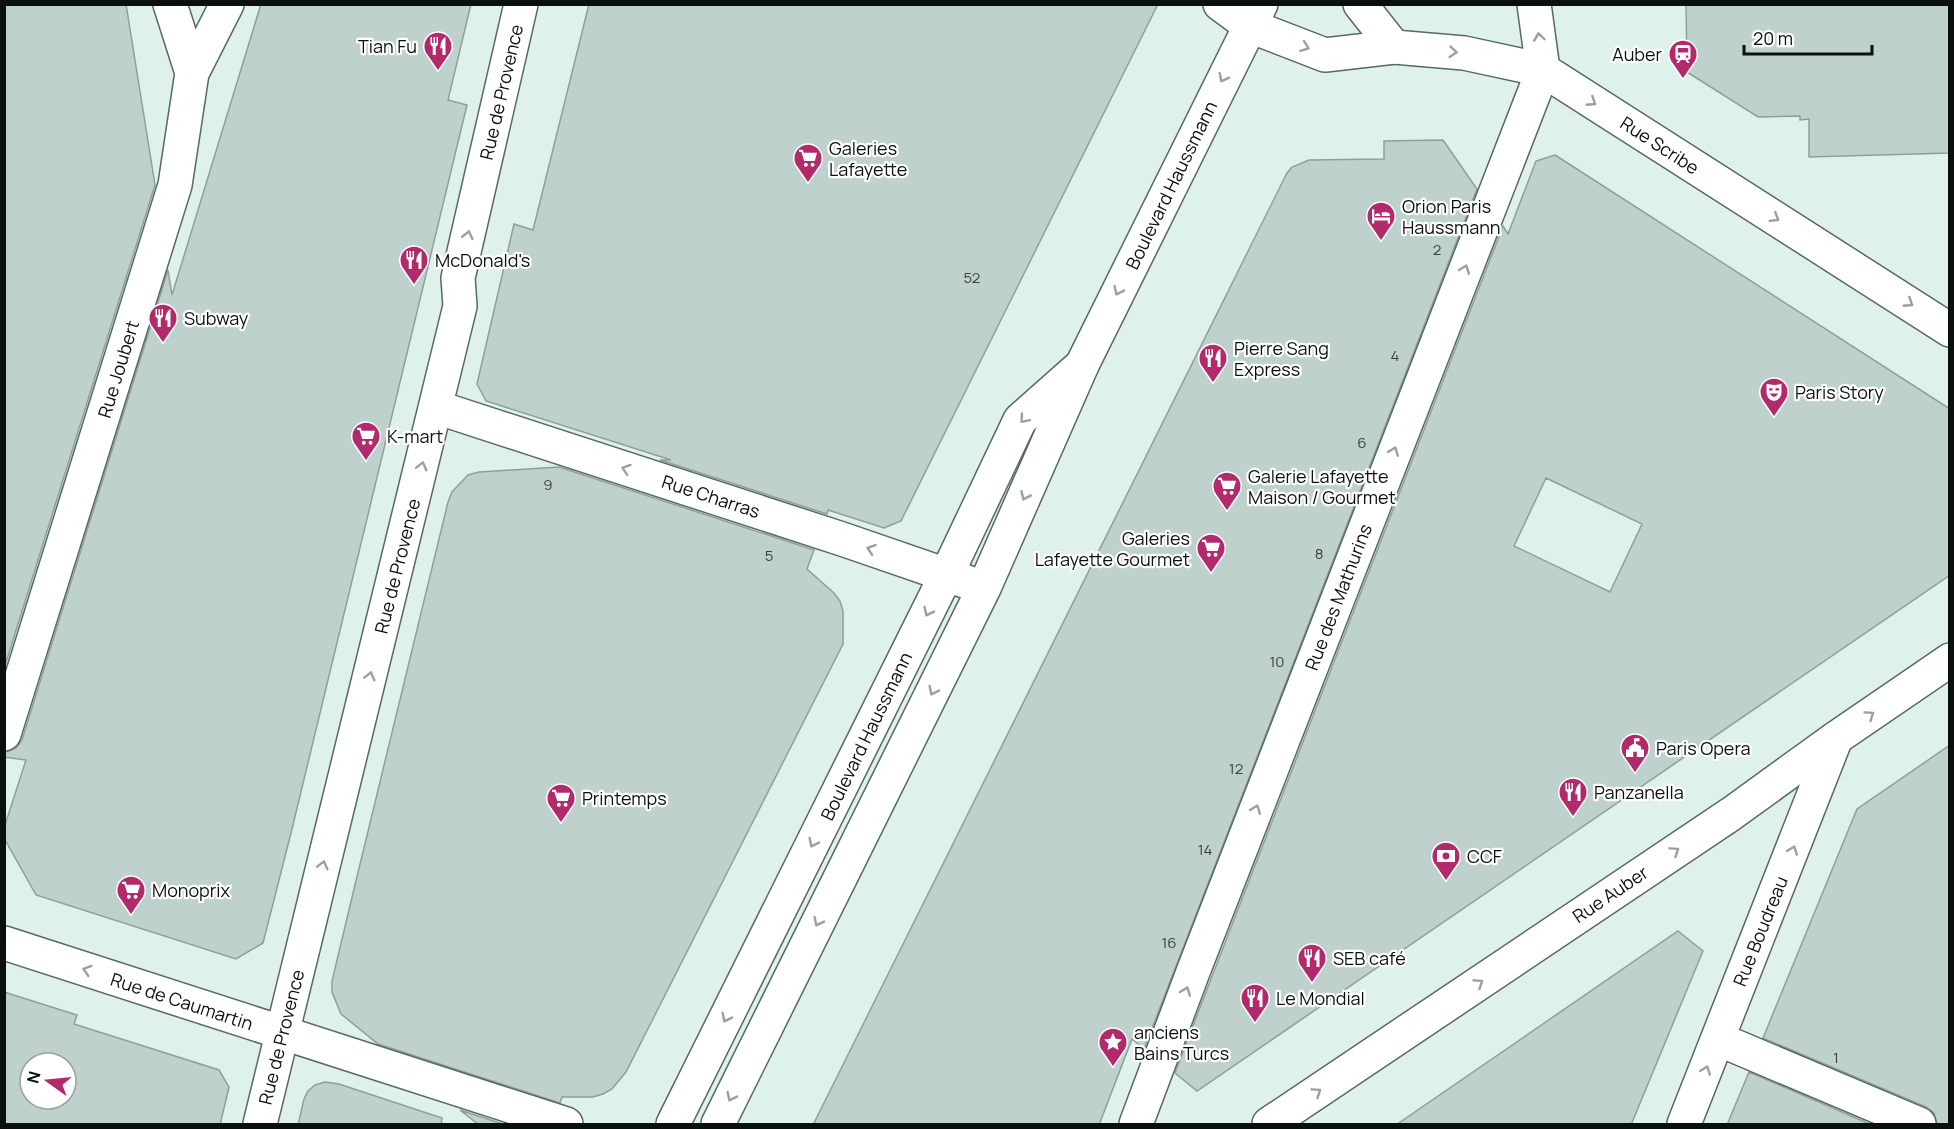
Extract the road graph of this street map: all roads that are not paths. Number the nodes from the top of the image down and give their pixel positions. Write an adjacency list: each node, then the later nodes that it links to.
1 (170, 4): 10 (street)
2 (227, 4): 10 (street, Rue Joubert)
3 (521, 4): 13 (street, Rue de Provence, one-way to 3)
4 (1220, 4): 7 (street, Rue Scribe)
5 (1360, 4): 8 (street)
6 (1534, 4): 9 (street, one-way to 6)
7 (1256, 15): 8 (street, Rue Scribe, one-way to 8); 12 (street, Boulevard Haussmann, one-way to 12)
8 (1395, 47): 9 (street, Rue Scribe, one-way to 9)
9 (1543, 70): 11 (street, Rue Scribe, one-way to 11); 26 (street, Rue des Mathurins, one-way to 9)
10 (192, 73): 17 (street, Rue Joubert)
11 (1950, 330)
12 (1082, 365): 14 (street, Boulevard Haussmann, one-way to 14); 15 (street, Boulevard Haussmann, one-way to 15)
13 (436, 407): 14 (street, Rue Charras, one-way to 13); 20 (street, Rue de Provence, one-way to 13)
14 (946, 575): 15 (street, Rue Charras); 24 (street, Boulevard Haussmann, one-way to 24)
15 (984, 588): 25 (street, Boulevard Haussmann, one-way to 25)
16 (1950, 660): 18 (street, Rue Auber, one-way to 16)
17 (4, 734)
18 (1836, 738): 21 (street, Rue Boudreau, one-way to 18); 27 (street, Rue Auber, one-way to 18)
19 (4, 943): 20 (street, Rue de Caumartin, one-way to 19)
20 (282, 1034): 22 (street, Rue de Provence); 23 (street, Rue de Caumartin)
21 (1718, 1039): 28 (street, Rue Boudreau, one-way to 21); 29 (street)
22 (260, 1125)
23 (566, 1125)
24 (673, 1125)
25 (718, 1125)
26 (1136, 1125)
27 (1269, 1125)
28 (1684, 1125)
29 (1919, 1125)

